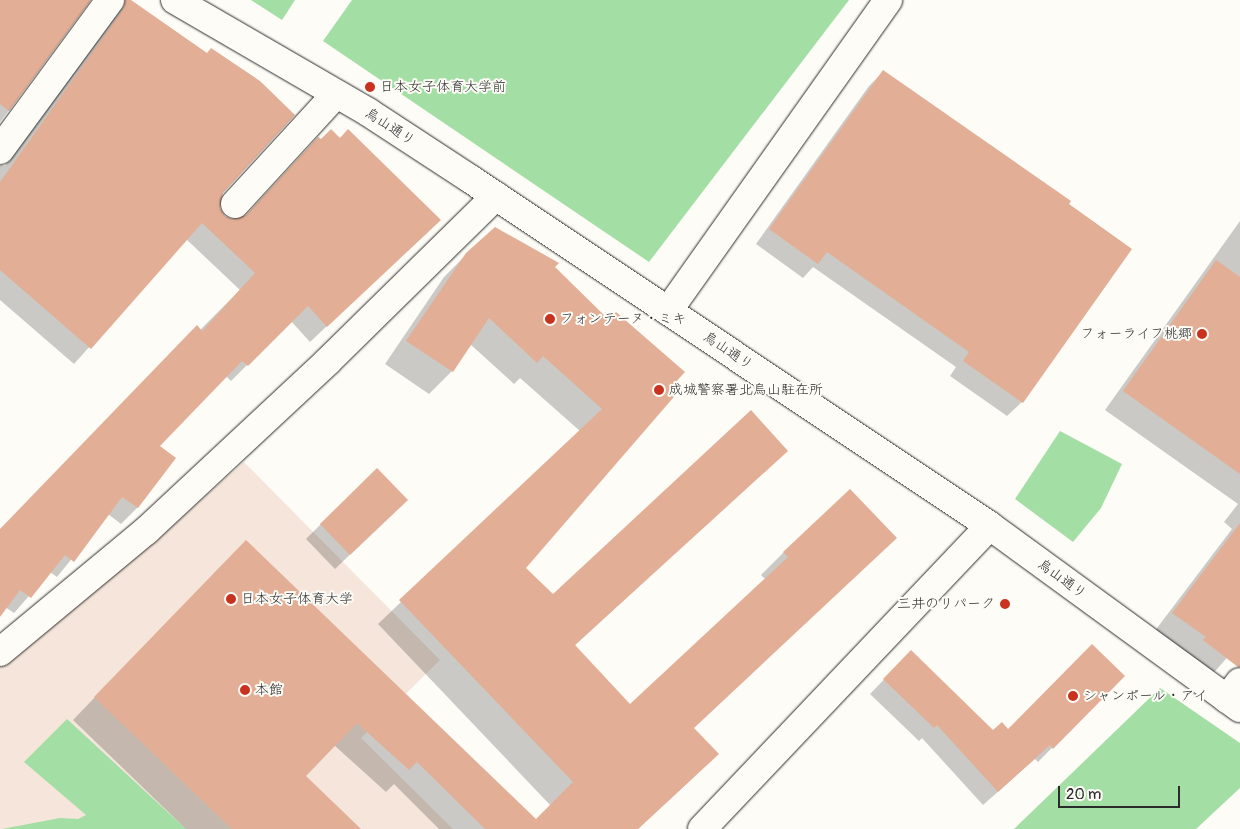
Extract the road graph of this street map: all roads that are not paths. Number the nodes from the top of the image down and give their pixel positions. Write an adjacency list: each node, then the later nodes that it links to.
1 (110, 0): 5 (street)
2 (175, 0): 4 (street, 烏山通り)
3 (888, 0): 8 (street)
4 (336, 94): 6 (street, 烏山通り); 7 (street)
5 (0, 150)
6 (496, 196): 8 (street, 烏山通り); 10 (street)
7 (235, 204)
8 (668, 311): 9 (street, 烏山通り)
9 (990, 526): 11 (street, 烏山通り); 12 (street)
10 (2, 648)
11 (1236, 696)
12 (702, 829)

